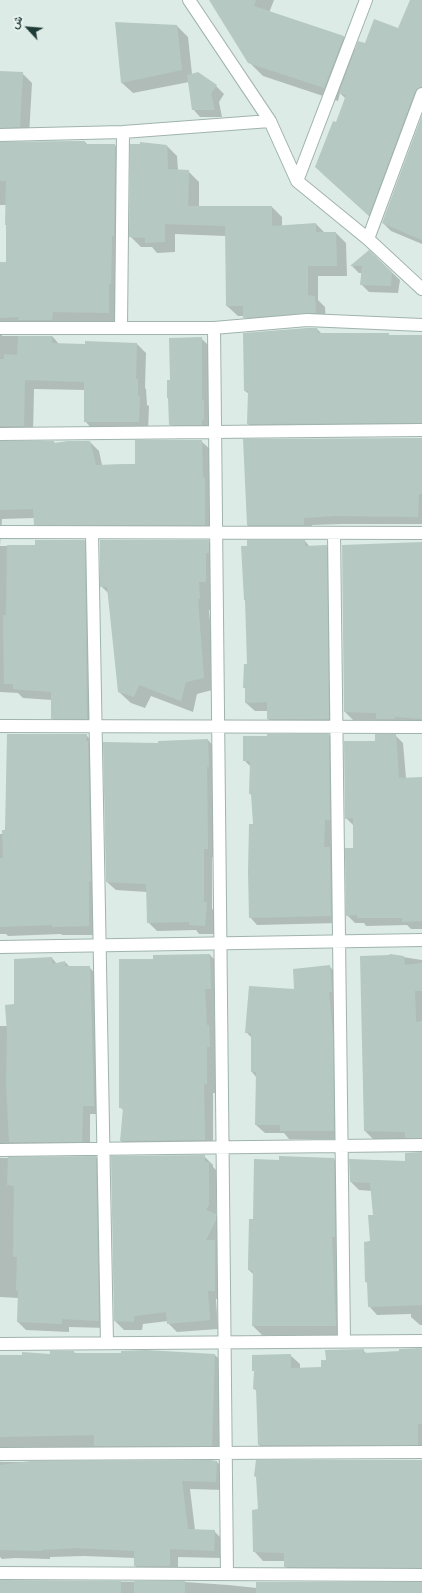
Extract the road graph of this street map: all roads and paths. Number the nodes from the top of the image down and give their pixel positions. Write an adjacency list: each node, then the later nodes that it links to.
1 (189, 0): 4 (street)
2 (366, 0): 7 (street)
3 (422, 94): 8 (street)
4 (270, 121): 5 (street); 7 (street)
5 (123, 132): 6 (street); 12 (street)
6 (0, 135)
7 (297, 181): 8 (street)
8 (368, 239): 9 (street)
9 (422, 289)
10 (422, 325): 13 (street)
11 (0, 328): 12 (street)
12 (121, 328): 13 (street)
13 (214, 328): 15 (street)
14 (422, 430): 15 (street)
15 (215, 432): 16 (street); 19 (street)
16 (0, 434)
17 (0, 532): 18 (street)
18 (92, 533): 19 (street); 23 (street)
19 (216, 533): 20 (street); 24 (street)
20 (334, 533): 21 (street); 25 (street)
21 (422, 533)
22 (0, 726): 23 (street)
23 (96, 726): 24 (street); 30 (street)
24 (218, 726): 25 (street); 29 (street)
25 (337, 727): 26 (street); 28 (street)
26 (422, 727)
27 (422, 940): 28 (street)
28 (339, 941): 29 (street); 33 (street)
29 (220, 943): 30 (street); 34 (street)
30 (100, 945): 31 (street); 35 (street)
31 (0, 948)
32 (422, 1145): 33 (street)
33 (342, 1146): 34 (street); 39 (street)
34 (223, 1147): 35 (street); 38 (street)
35 (104, 1148): 36 (street); 40 (street)
36 (0, 1150)
37 (422, 1341): 39 (street)
38 (225, 1342): 39 (street); 40 (street); 43 (street)
39 (344, 1342)
40 (107, 1343): 41 (street)
41 (0, 1344)
42 (422, 1452): 43 (street)
43 (226, 1453): 44 (street); 46 (street)
44 (0, 1454)
45 (0, 1573): 46 (street)
46 (227, 1574): 47 (street)
47 (422, 1575)

